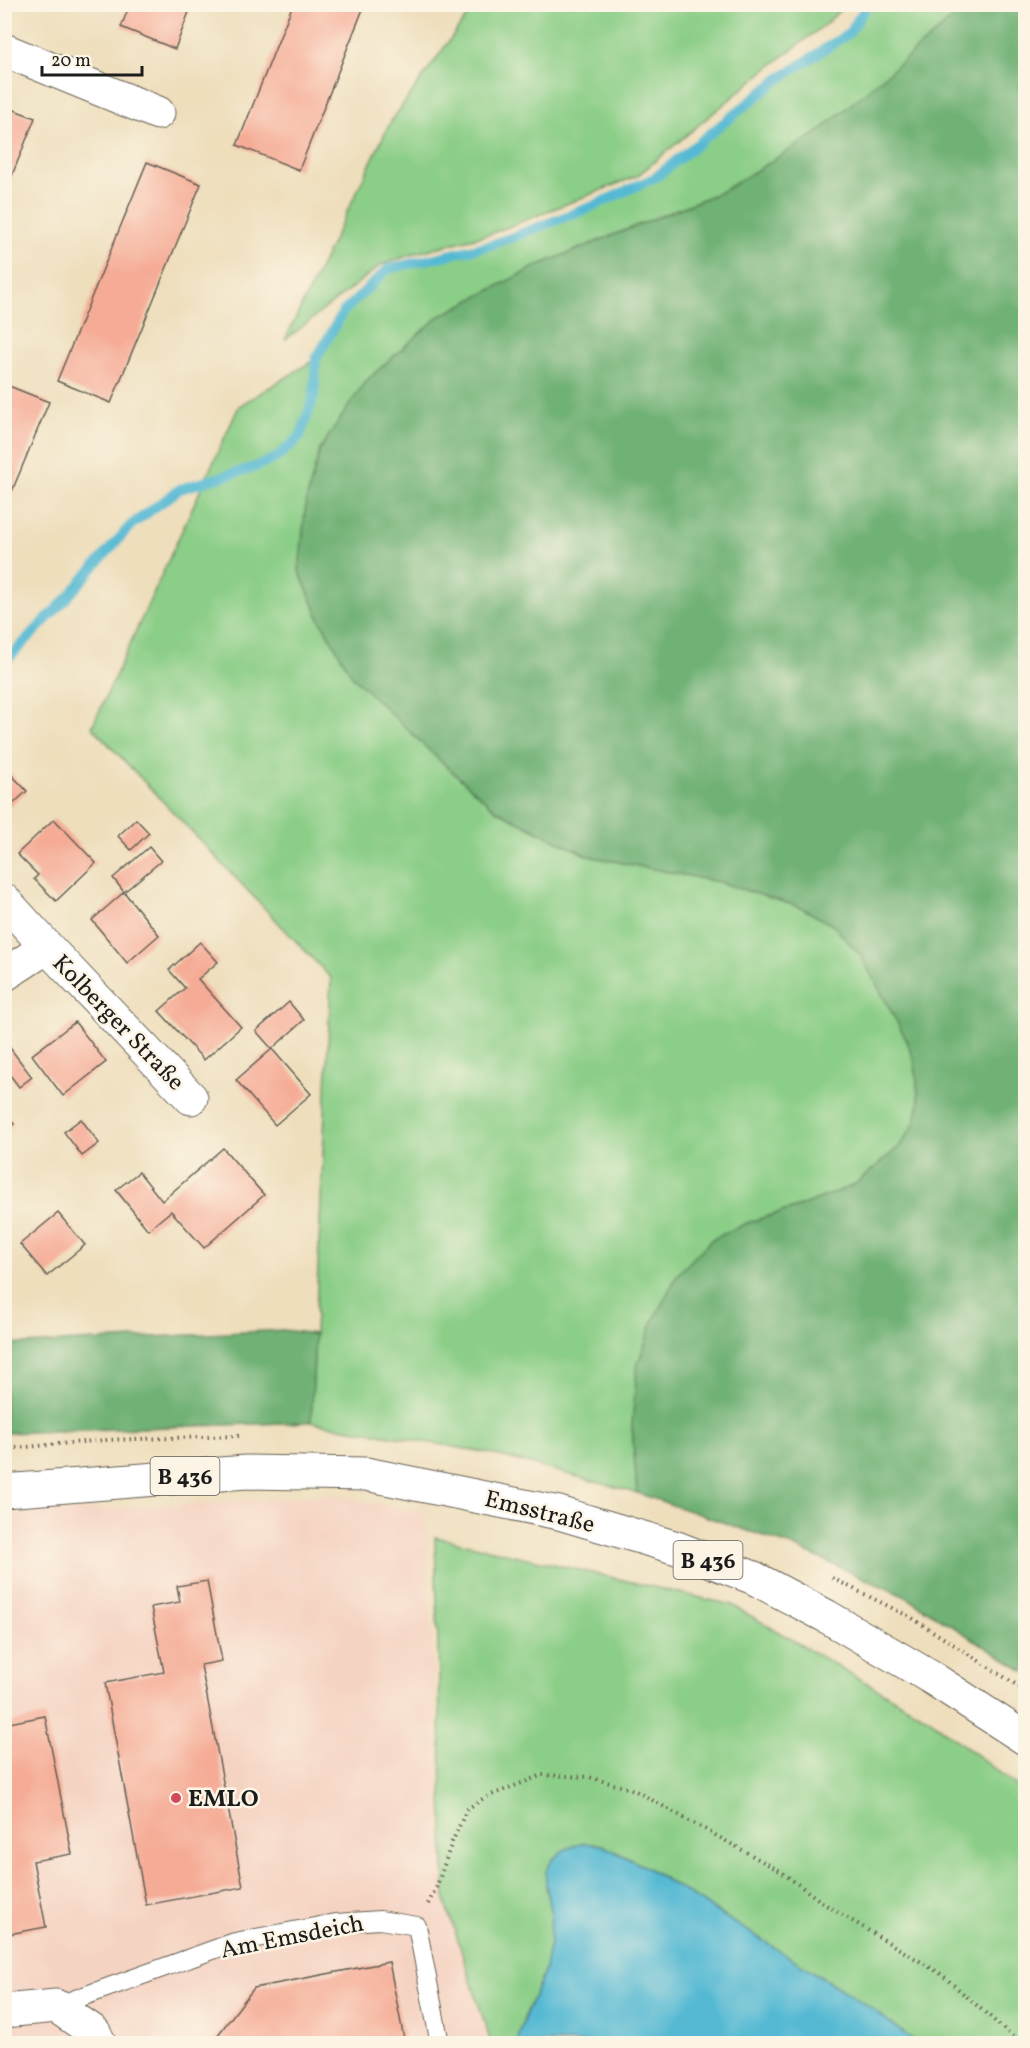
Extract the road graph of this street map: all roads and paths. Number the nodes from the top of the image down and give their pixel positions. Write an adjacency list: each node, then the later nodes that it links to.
1 (4, 50): 2 (main road)
2 (158, 113)
3 (4, 900): 4 (main road, Kolberger Straße)
4 (47, 946): 5 (main road, Kolberger Straße); 6 (main road, Kolberger Straße)
5 (4, 975)
6 (191, 1098)
7 (4, 1491): 8 (main road, Emsstraße / B 436)
8 (1026, 1739)
9 (417, 1926): 10 (lane, Am Emsdeich); 13 (lane); 14 (path)
10 (56, 2006): 11 (main road, Am Emsdeich); 12 (main road)
11 (4, 2011)
12 (100, 2043)
13 (440, 2043)
14 (1021, 2043)

